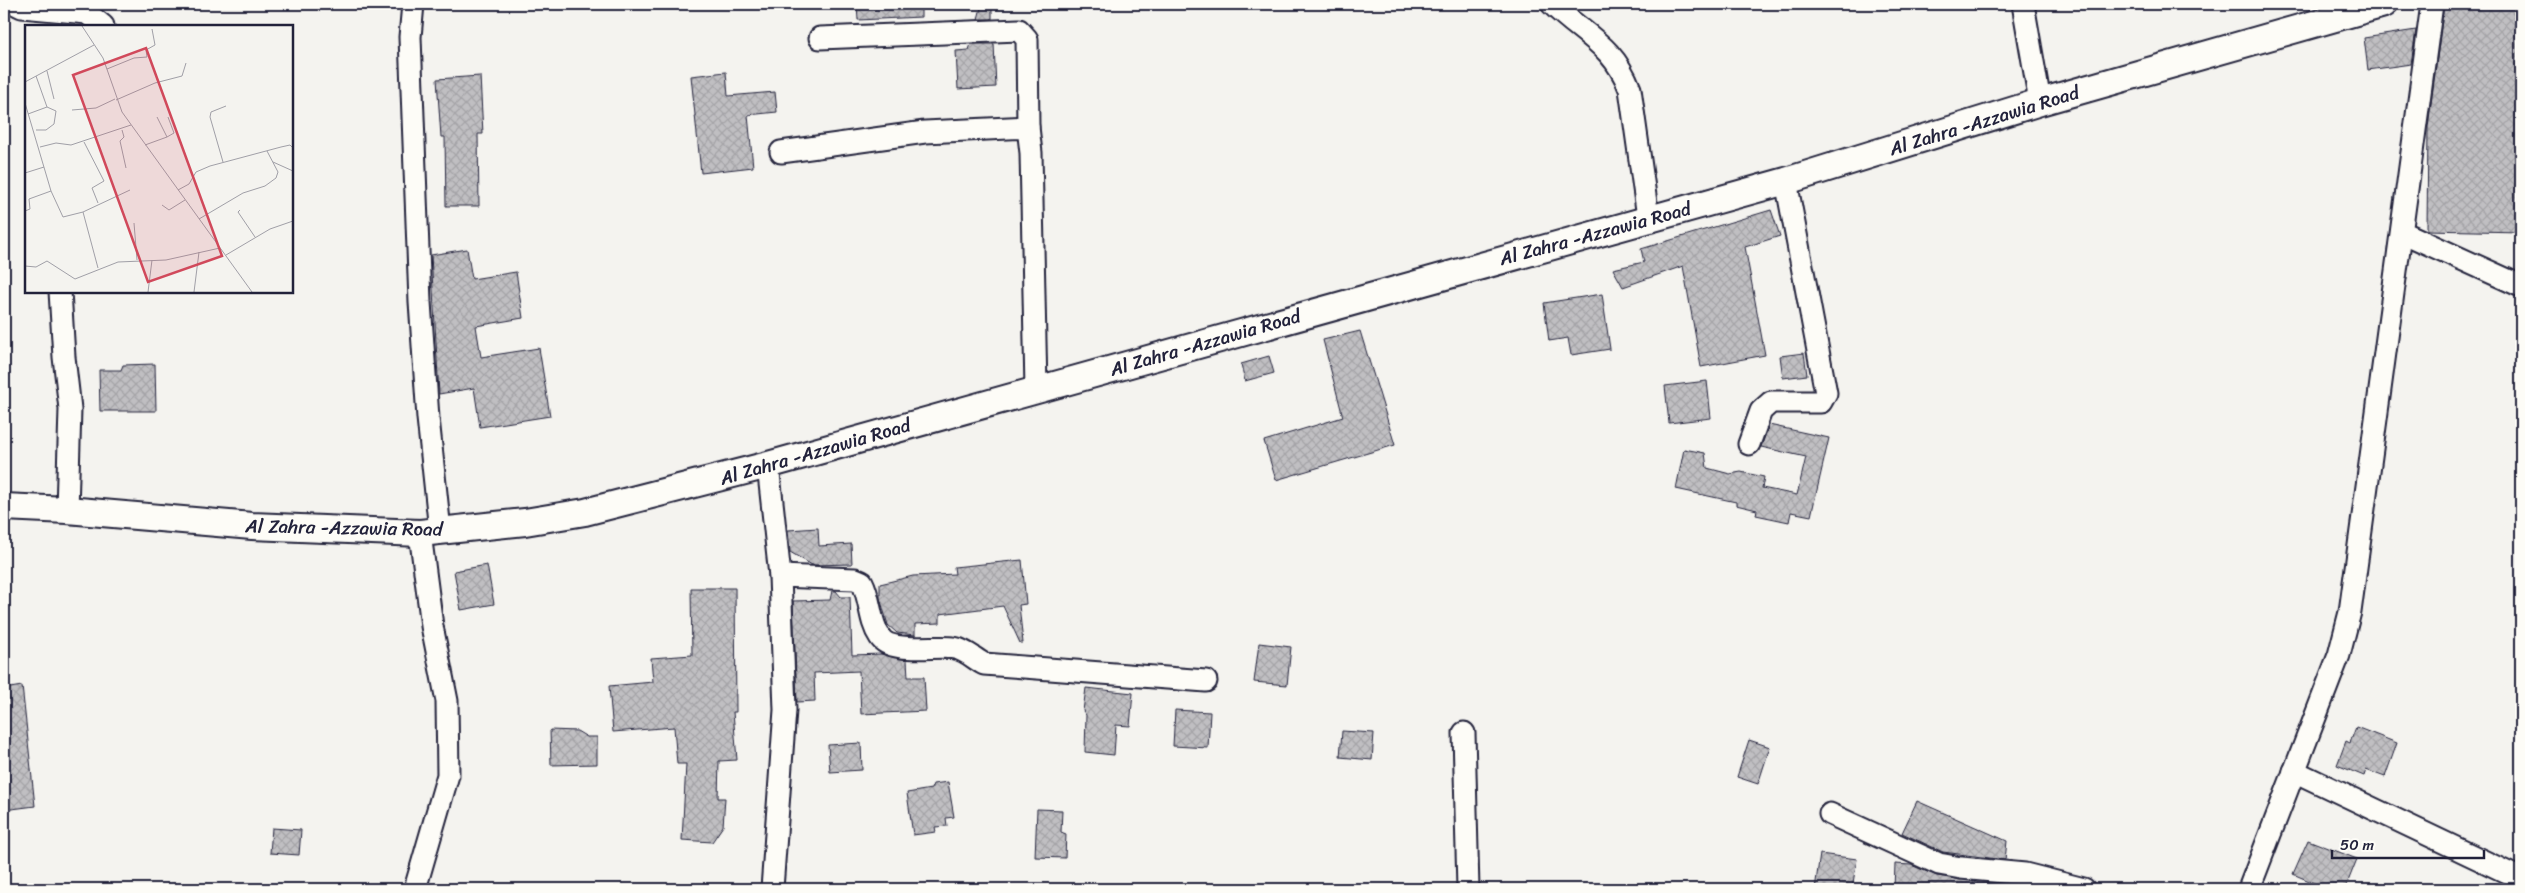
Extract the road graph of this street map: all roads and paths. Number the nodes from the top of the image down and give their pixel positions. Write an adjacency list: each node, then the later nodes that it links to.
1 (16, 4): 7 (street)
2 (413, 4): 22 (street)
3 (1552, 4): 13 (street)
4 (2023, 4): 9 (street)
5 (2384, 4): 9 (main road, Al Zahra -Azzawia Road)
6 (2432, 4): 14 (street)
7 (102, 25)
8 (820, 38): 10 (street)
9 (2040, 102): 12 (main road, Al Zahra -Azzawia Road)
10 (1028, 127): 11 (street); 17 (street)
11 (781, 152)
12 (1786, 180): 13 (main road, Al Zahra -Azzawia Road); 18 (street)
13 (1648, 217): 17 (main road, Al Zahra -Azzawia Road)
14 (2402, 232): 15 (street); 26 (street)
15 (2521, 286)
16 (60, 292): 21 (street)
17 (1036, 389): 19 (main road, Al Zahra -Azzawia Road)
18 (1749, 444)
19 (768, 465): 22 (main road, Al Zahra -Azzawia Road); 23 (street)
20 (4, 507): 21 (main road, Al Zahra -Azzawia Road)
21 (67, 510): 22 (main road, Al Zahra -Azzawia Road)
22 (430, 532): 29 (street)
23 (780, 576): 24 (street); 30 (street)
24 (1206, 680)
25 (1464, 734): 31 (street)
26 (2294, 771): 28 (street); 33 (street)
27 (1830, 814): 32 (street)
28 (2521, 879)
29 (415, 889)
30 (772, 889)
31 (1468, 889)
32 (2084, 889)
33 (2249, 889)

